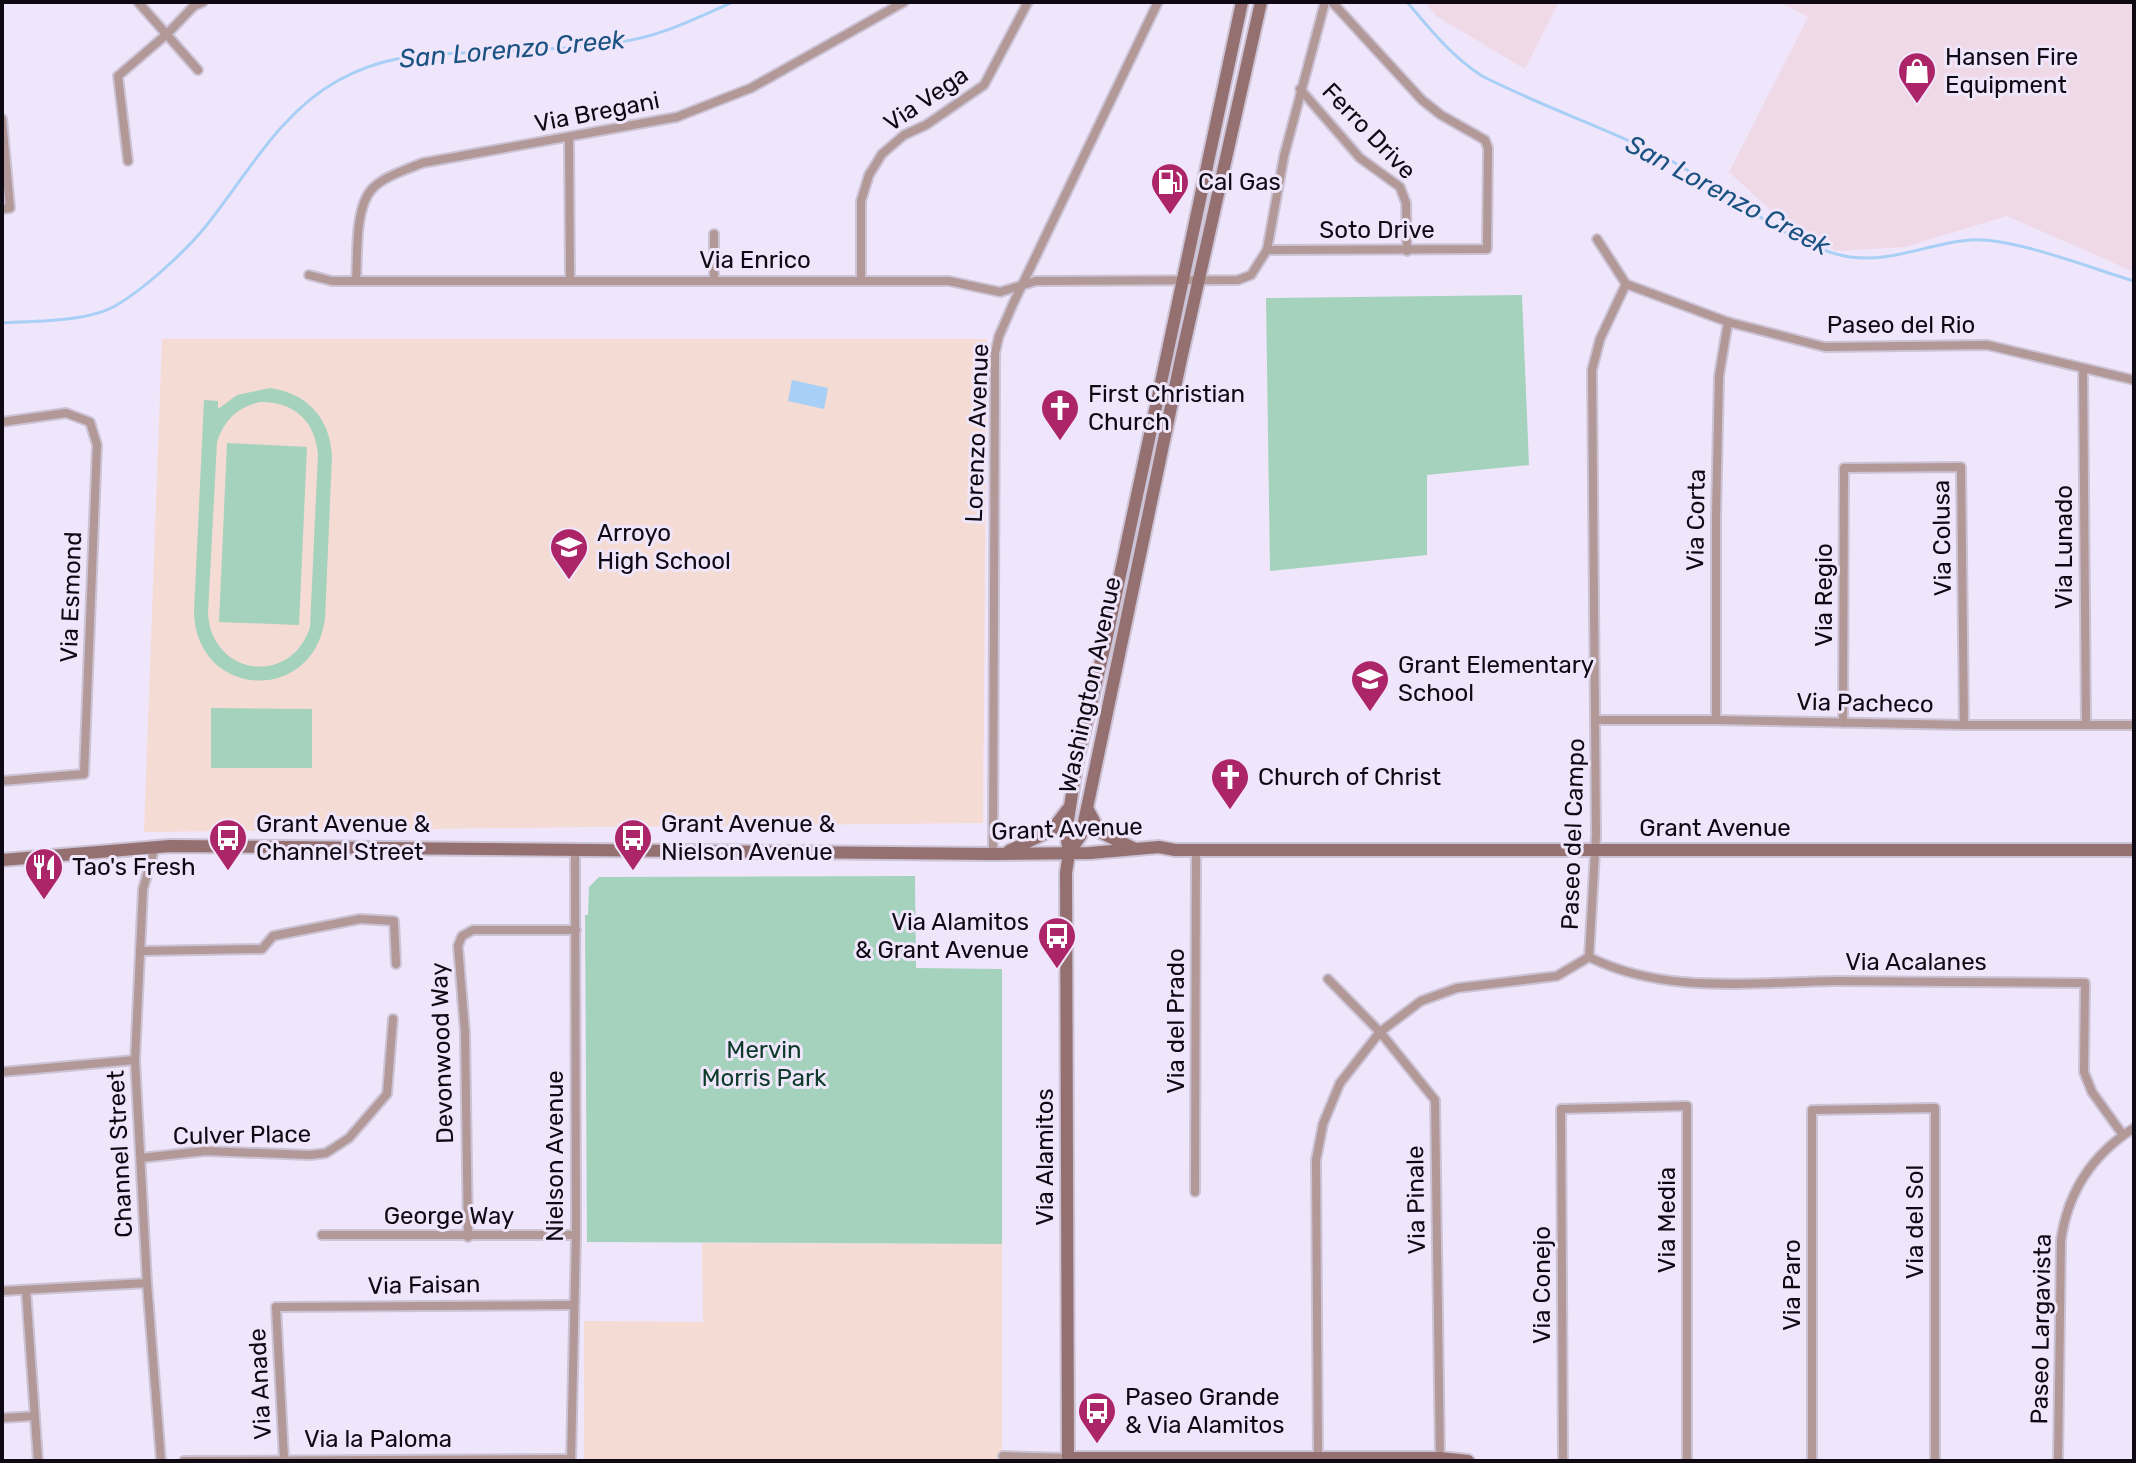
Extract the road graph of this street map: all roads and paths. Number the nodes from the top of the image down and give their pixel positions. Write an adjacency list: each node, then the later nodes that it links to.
1 (138, 2): 10 (street)
2 (203, 2): 10 (street)
3 (904, 2): 14 (street, Via Bregani)
4 (1028, 2): 23 (street, Via Vega)
5 (1158, 2): 29 (street, Lorenzo Avenue)
6 (1242, 2): 24 (main road, Washington Avenue)
7 (1261, 2): 27 (main road, Washington Avenue)
8 (1325, 2): 12 (street)
9 (1332, 2): 20 (street, Soto Drive)
10 (167, 34): 11 (street); 15 (street)
11 (198, 70)
12 (1300, 89): 19 (street); 20 (street, Ferro Drive)
13 (2, 119): 16 (street)
14 (569, 139): 22 (street); 25 (street, Via Bregani)
15 (128, 161)
16 (6, 208)
17 (714, 234): 26 (street)
18 (1597, 239): 28 (street)
19 (1267, 250): 20 (street, Soto Drive); 27 (street, Via Enrico)
20 (1407, 251)
21 (309, 275): 25 (street, Via Enrico)
22 (570, 279): 25 (street, Via Enrico); 26 (street, Via Enrico)
23 (861, 280): 26 (street, Via Enrico); 29 (street, Via Enrico)
24 (1182, 280): 27 (street, Via Enrico); 29 (street, Via Enrico); 42 (main road, Washington Avenue)
25 (356, 281)
26 (714, 281)
27 (1198, 281): 43 (main road, Washington Avenue)
28 (1626, 284): 30 (street, Paseo del Rio); 35 (street, Paseo del Campo)
29 (1021, 287): 51 (street, Lorenzo Avenue)
30 (1728, 322): 31 (street, Paseo del Rio); 36 (street, Via Corta)
31 (2083, 368): 32 (street, Paseo del Rio); 39 (street, Via Lunado)
32 (2134, 380)
33 (2, 422): 41 (street, Via Esmond)
34 (1844, 468): 37 (street, Via Regio); 38 (street, Via Colusa)
35 (1596, 720): 36 (street, Via Pacheco); 47 (street, Paseo del Campo)
36 (1716, 720): 37 (street, Via Pacheco)
37 (1843, 723): 38 (street, Via Pacheco)
38 (1964, 725): 39 (street, Via Pacheco)
39 (2086, 725): 40 (street, Via Pacheco)
40 (2134, 725)
41 (2, 781)
42 (1071, 803): 50 (main road, Washington Avenue); 51 (main road)
43 (1087, 808): 45 (main road); 50 (main road, Washington Avenue)
44 (155, 847): 49 (main road, Grant Avenue); 52 (main road, Grant Avenue); 54 (street, Channel Street)
45 (1136, 849): 46 (main road, Grant Avenue); 50 (main road, Grant Avenue)
46 (1196, 850): 47 (main road, Grant Avenue); 67 (street, Via del Prado)
47 (1595, 850): 48 (main road, Grant Avenue); 55 (street, Paseo del Campo)
48 (2134, 850)
49 (575, 852): 51 (main road, Grant Avenue); 53 (street, Nielson Avenue)
50 (1069, 853): 51 (main road, Grant Avenue); 80 (main road, Via Alamitos)
51 (998, 854)
52 (2, 860)
53 (576, 930): 69 (street, Nielson Avenue); 70 (street, Devonwood Way)
54 (142, 951): 56 (street); 60 (street, Channel Street)
55 (1589, 957): 59 (street, Paseo del Campo); 65 (street, Via Acalanes)
56 (396, 964)
57 (1328, 979): 59 (street, Via Pinale)
58 (393, 1019): 66 (street, Culver Place)
59 (1380, 1032): 82 (street, Paseo del Campo); 83 (street, Via Pinale)
60 (135, 1060): 61 (street); 66 (street, Channel Street)
61 (2, 1072)
62 (1561, 1109): 89 (street, Via Conejo); 90 (street, Via Media)
63 (1812, 1110): 91 (street, Via Paro); 92 (street, Via del Sol)
64 (2134, 1128): 65 (street, Paseo Largavista)
65 (2123, 1135): 93 (street, Paseo Largavista)
66 (141, 1158): 71 (street, Channel Street)
67 (1195, 1192)
68 (322, 1235): 70 (street, George Way)
69 (576, 1235): 70 (street, George Way); 74 (street, Nielson Avenue)
70 (468, 1237)
71 (147, 1283): 72 (street); 86 (street, Channel Street)
72 (26, 1290): 73 (street); 76 (street)
73 (2, 1291)
74 (572, 1305): 75 (street, Via Faisan); 84 (street, Nielson Avenue)
75 (276, 1307): 79 (street, Via Anade)
76 (35, 1416): 77 (street); 85 (street)
77 (2, 1418)
78 (1003, 1456): 80 (street)
79 (284, 1459): 84 (street, Via la Paloma); 87 (street, Via la Paloma)
80 (1068, 1459): 81 (main road)
81 (1192, 1459): 82 (main road)
82 (1318, 1459): 83 (main road)
83 (1440, 1459): 88 (main road)
84 (571, 1460)
85 (38, 1461)
86 (163, 1461)
87 (184, 1461)
88 (1468, 1461)
89 (1563, 1461)
90 (1687, 1461)
91 (1812, 1461)
92 (1935, 1461)
93 (2058, 1461)

